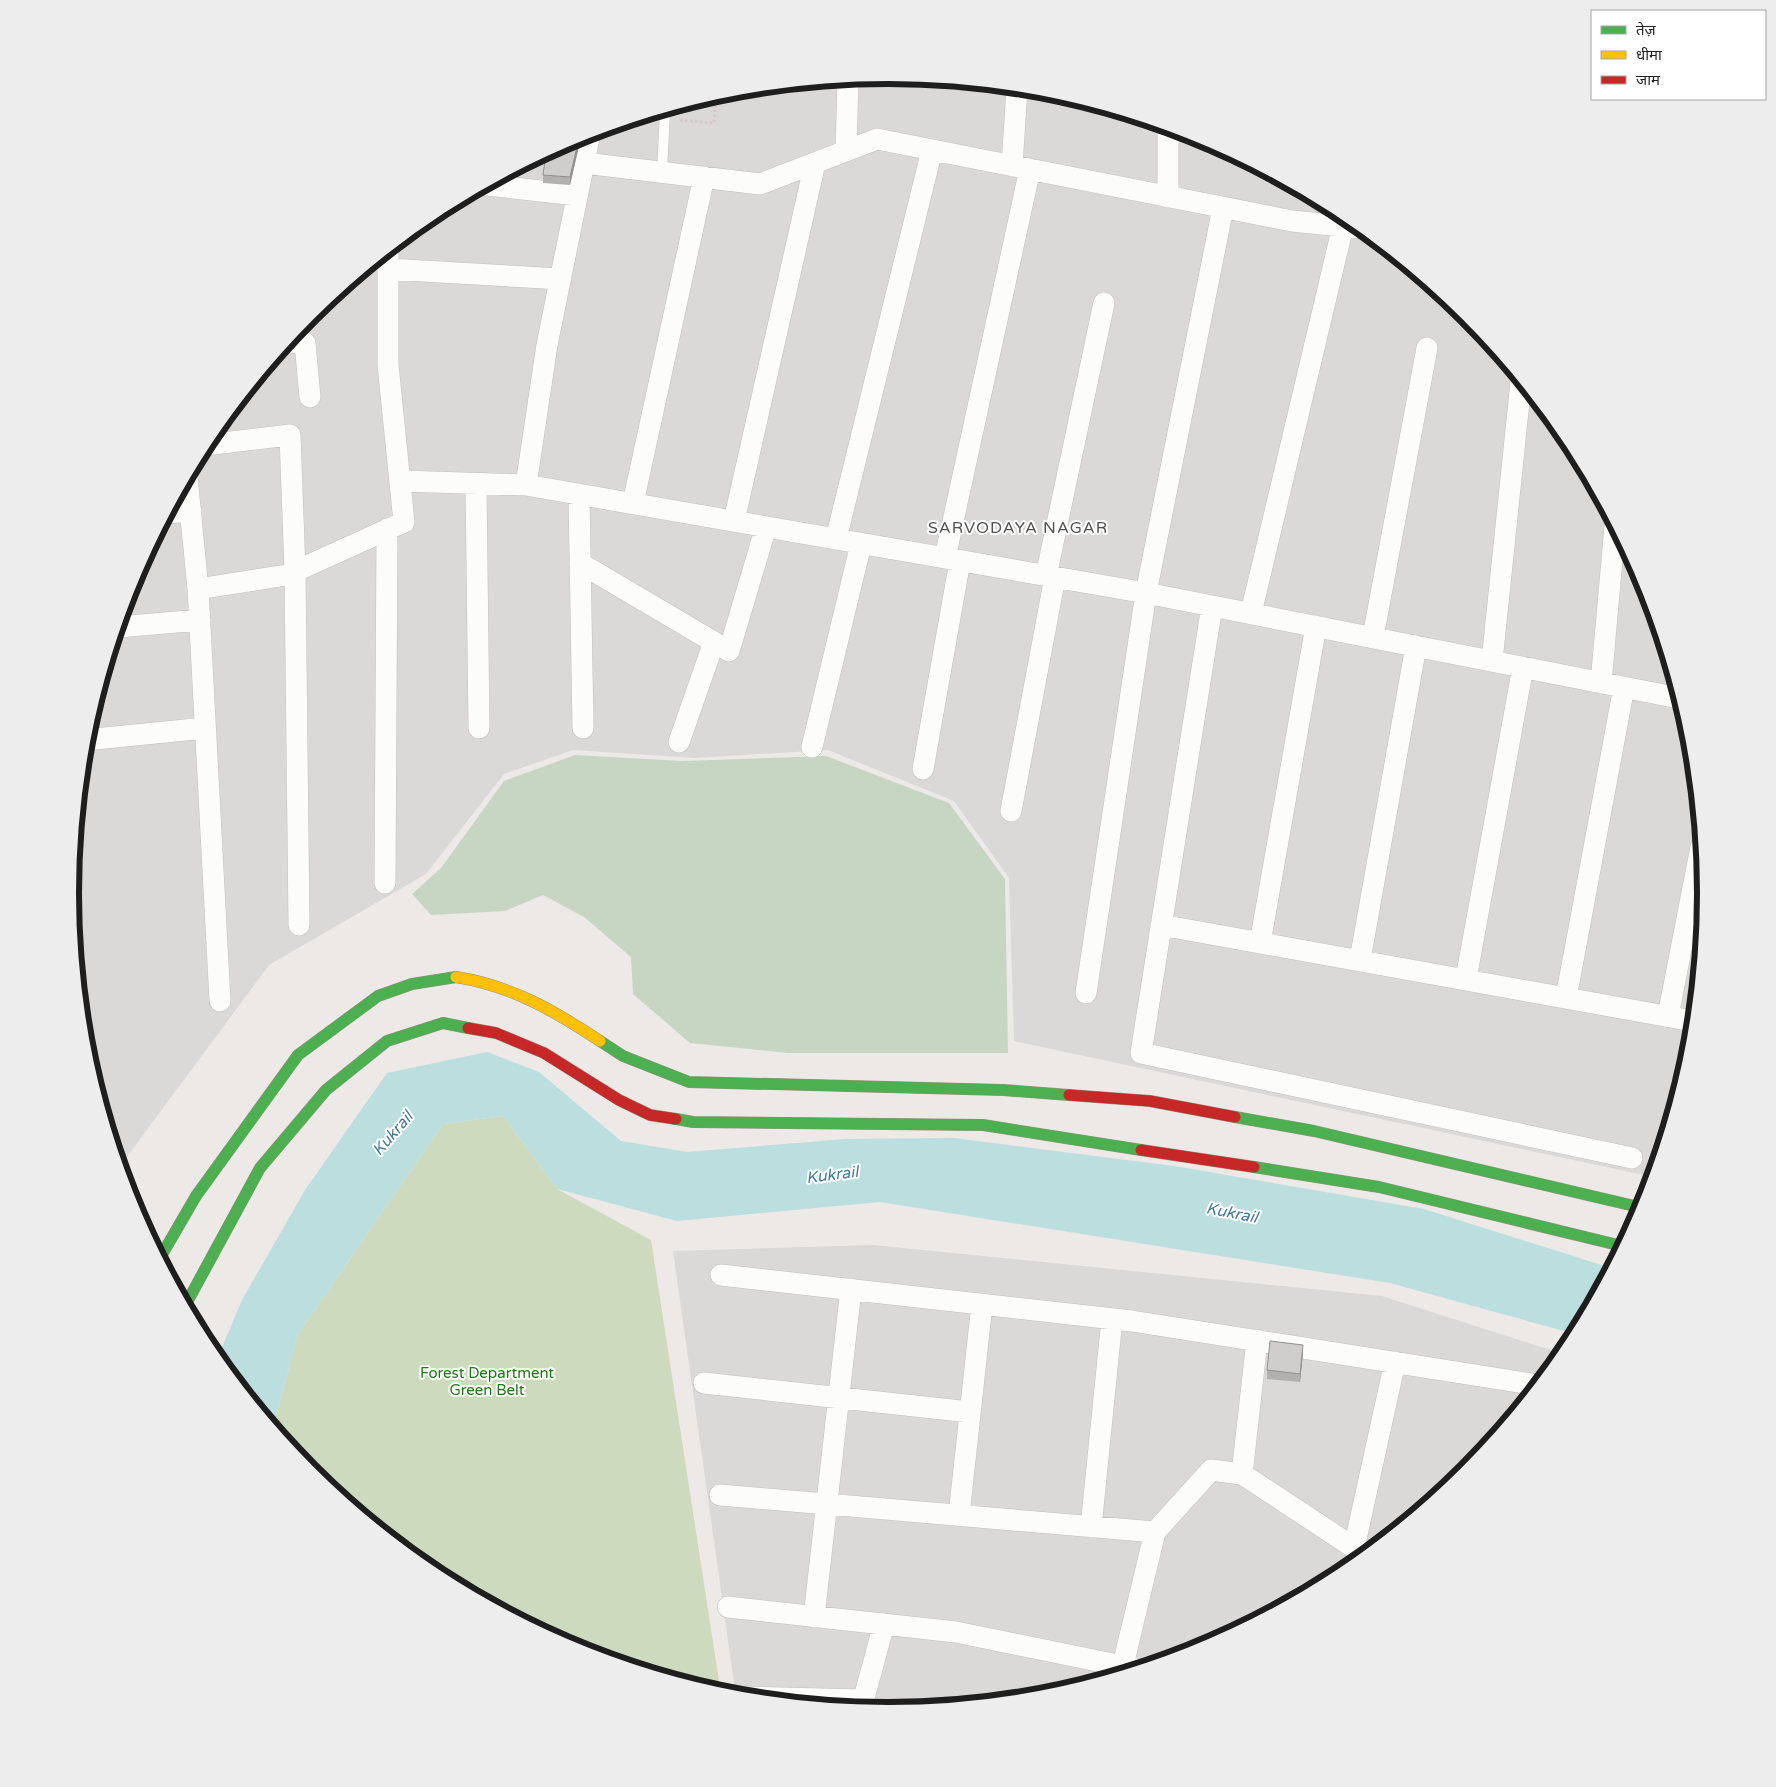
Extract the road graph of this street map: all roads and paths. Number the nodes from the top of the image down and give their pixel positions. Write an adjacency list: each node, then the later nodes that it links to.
1 (848, 86): 9 (street)
2 (1017, 95): 12 (street)
3 (715, 103): 4 (path)
4 (667, 115)
5 (664, 116): 13 (lane)
6 (1168, 135): 17 (street)
7 (588, 142): 10 (street)
8 (932, 150): 9 (street); 12 (street); 41 (street)
9 (846, 151): 11 (street)
10 (584, 163): 13 (street); 16 (street)
11 (815, 163): 14 (street); 37 (street)
12 (1021, 168): 17 (street); 43 (street)
13 (662, 172): 14 (street)
14 (704, 177): 34 (street)
15 (496, 186): 16 (street)
16 (578, 195): 22 (street)
17 (1168, 197): 18 (street)
18 (1223, 208): 19 (street); 48 (street)
19 (1340, 223)
20 (1348, 228): 50 (street)
21 (388, 260): 22 (street); 29 (street)
22 (561, 279): 31 (street)
23 (1104, 303): 46 (street)
24 (297, 342): 27 (street)
25 (1427, 348): 54 (street)
26 (1520, 389): 57 (street)
27 (310, 397)
28 (215, 444): 45 (street)
29 (400, 481): 30 (street); 39 (street)
30 (476, 484): 31 (street); 63 (street)
31 (526, 485): 33 (street)
32 (188, 488): 35 (street)
33 (578, 494): 34 (street); 44 (street)
34 (633, 504): 37 (street)
35 (190, 511): 36 (street); 47 (street)
36 (175, 512)
37 (734, 521): 38 (street)
38 (766, 527): 41 (street); 55 (street)
39 (387, 529): 45 (street); 71 (street)
40 (1614, 536): 59 (street)
41 (836, 539): 42 (street)
42 (861, 544): 43 (street); 67 (street)
43 (953, 559): 46 (street); 68 (street)
44 (580, 563): 55 (street); 64 (street)
45 (295, 571): 47 (street); 72 (street)
46 (1050, 576): 48 (street); 69 (street)
47 (198, 589): 51 (street)
48 (1146, 593): 49 (street); 77 (street)
49 (1212, 606): 50 (street); 73 (street)
50 (1251, 613): 53 (street)
51 (200, 620): 52 (street); 62 (street)
52 (124, 626)
53 (1316, 626): 54 (street); 74 (street)
54 (1373, 638): 56 (street)
55 (714, 642): 66 (street)
56 (1416, 646): 57 (street); 75 (street)
57 (1492, 661): 58 (street)
58 (1523, 668): 59 (street); 76 (street)
59 (1601, 683): 60 (street)
60 (1624, 687): 61 (street); 78 (street)
61 (1673, 697)
62 (206, 728): 65 (street); 79 (street)
63 (479, 728)
64 (583, 728)
65 (94, 739)
66 (679, 742)
67 (812, 747)
68 (923, 769)
69 (1010, 811)
70 (1697, 869): 80 (street)
71 (385, 883)
72 (299, 925)
73 (1162, 925): 74 (street); 82 (street)
74 (1260, 943): 75 (street)
75 (1360, 960): 76 (street)
76 (1466, 980): 78 (street)
77 (1086, 993)
78 (1566, 998): 80 (street)
79 (220, 1001)
80 (1668, 1016): 81 (street)
81 (1687, 1020)
82 (1632, 1158)
83 (1635, 1206): 85 (street)
84 (1617, 1245): 88 (street)
85 (163, 1253)
86 (721, 1274): 87 (street)
87 (851, 1289): 89 (street); 95 (street)
88 (188, 1300)
89 (982, 1304): 90 (street); 96 (street)
90 (1112, 1319): 91 (street); 101 (street)
91 (1257, 1340): 92 (street); 97 (street)
92 (1395, 1362): 94 (street); 103 (street)
93 (704, 1383): 95 (street)
94 (1528, 1388)
95 (839, 1398): 96 (street); 99 (street)
96 (970, 1412): 100 (street)
97 (1242, 1474): 102 (street); 103 (street)
98 (720, 1494): 99 (street)
99 (827, 1504): 100 (street); 105 (street)
100 (959, 1515): 101 (street)
101 (1091, 1527): 102 (street)
102 (1155, 1532): 107 (street)
103 (1360, 1551)
104 (728, 1607): 105 (street)
105 (814, 1617): 106 (street)
106 (884, 1624): 108 (street); 109 (street)
107 (1130, 1665)
108 (1127, 1666)
109 (863, 1702)

